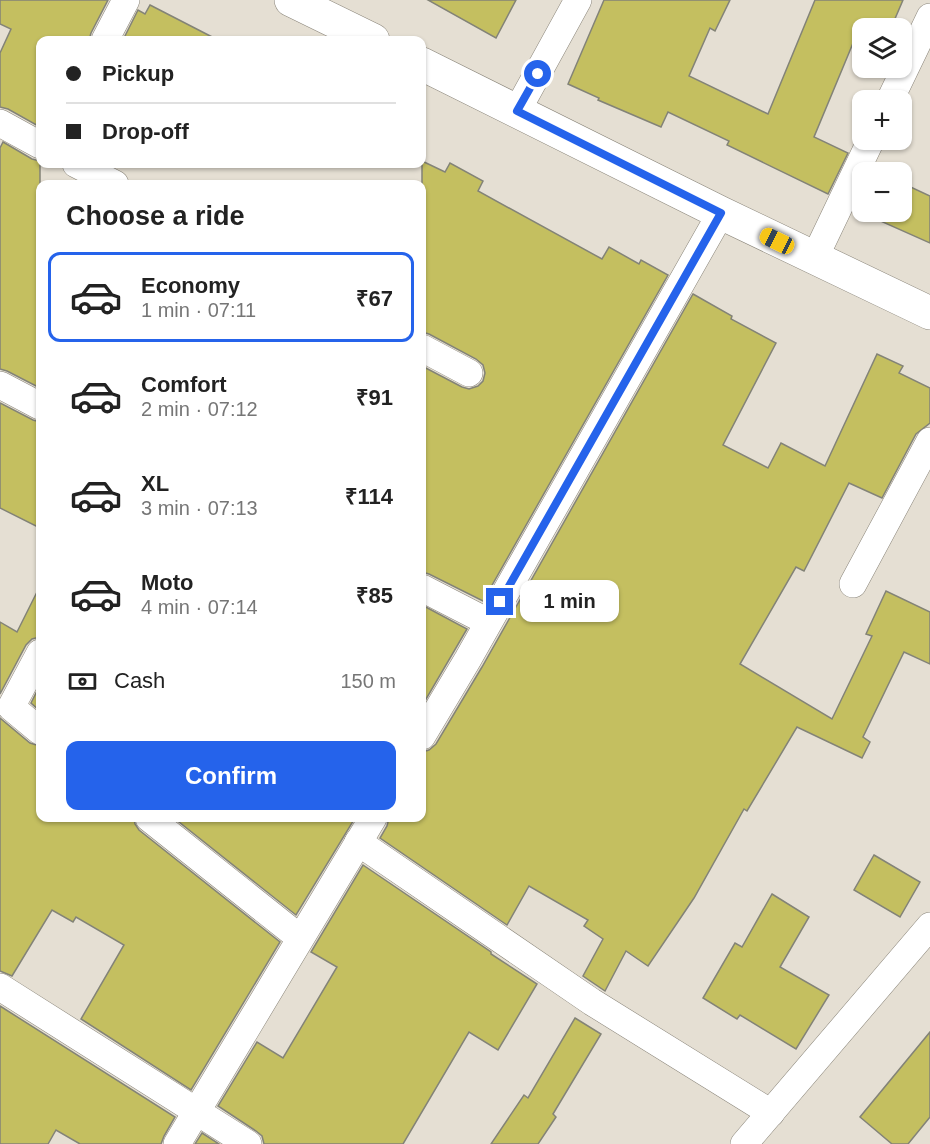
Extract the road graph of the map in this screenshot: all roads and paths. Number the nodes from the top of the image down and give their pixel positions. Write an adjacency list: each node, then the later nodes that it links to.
1 (126, 0): 5 (street)
2 (291, 0): 6 (main road)
3 (578, 0): 9 (street)
4 (930, 17): 8 (street)
5 (107, 36)
6 (366, 36)
7 (426, 66): 9 (main road)
8 (895, 90)
9 (517, 111): 15 (main road)
10 (0, 123): 11 (street)
11 (36, 143)
12 (866, 150): 16 (street)
13 (84, 168): 14 (street)
14 (107, 180)
15 (721, 213): 16 (main road); 25 (street)
16 (814, 259): 17 (main road)
17 (930, 313)
18 (426, 350): 19 (street)
19 (469, 374)
20 (0, 385): 21 (street)
21 (36, 404)
22 (930, 441): 23 (street)
23 (853, 584)
24 (426, 590): 25 (street)
25 (488, 622): 29 (street)
26 (36, 659): 27 (street)
27 (6, 704): 28 (street)
28 (36, 728)
29 (426, 729)
30 (154, 822): 34 (street)
31 (370, 822): 32 (street)
32 (358, 842): 34 (street); 37 (street)
33 (930, 926): 37 (street)
34 (300, 938): 36 (street)
35 (0, 987): 36 (street)
36 (197, 1111): 38 (street); 39 (street)
37 (771, 1113): 40 (street)
38 (177, 1144)
39 (248, 1144)
40 (744, 1144)

